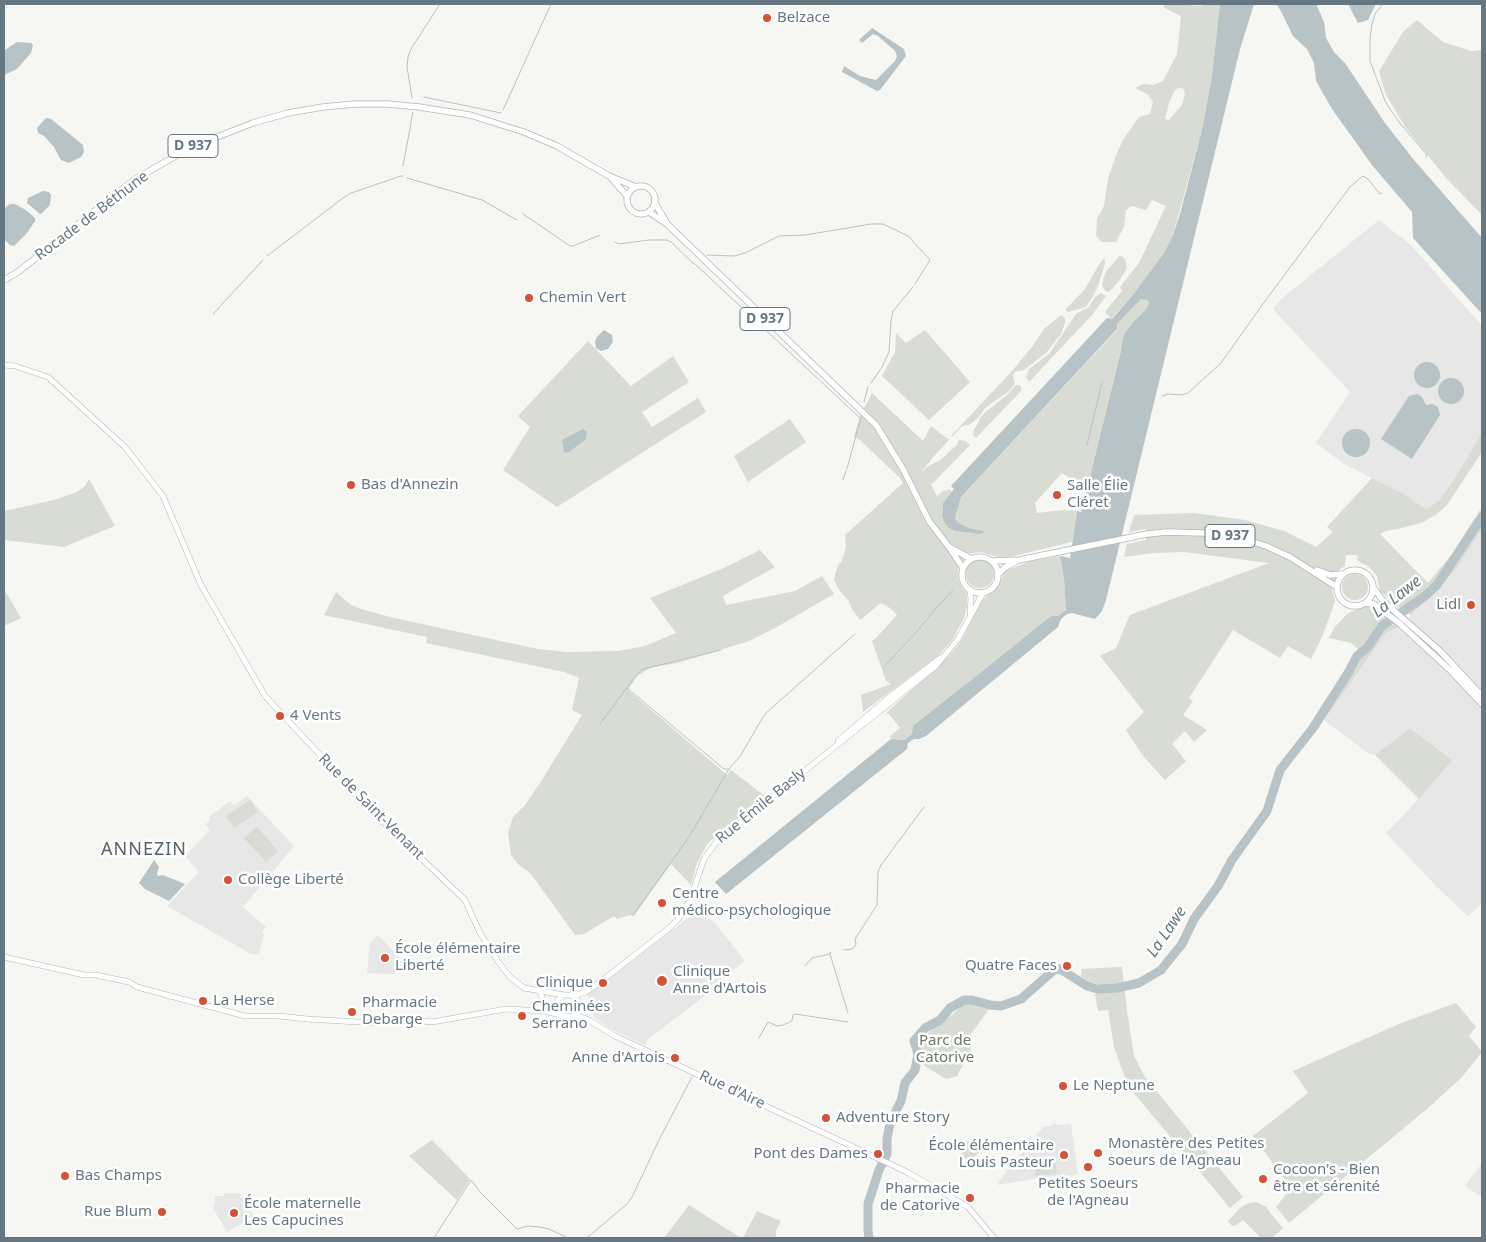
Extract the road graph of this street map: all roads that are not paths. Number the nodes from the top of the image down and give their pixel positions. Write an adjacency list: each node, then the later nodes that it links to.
1 (609, 176): 2 (main road, Rocade de Béthune / D 937); 3 (main road, Rocade de Béthune / D 937); 7 (main road, Rocade de Béthune / D 937)
2 (636, 187): 3 (main road); 4 (main road)
3 (627, 196): 5 (main road)
4 (655, 203): 5 (main road); 6 (main road, D 937)
5 (648, 212): 6 (main road, D 937)
6 (667, 224): 9 (main road, D 937)
7 (4, 280)
8 (4, 365): 28 (main road, Rue de Saint-Venant)
9 (949, 547): 10 (main road, D 937); 13 (main road, D 937)
10 (971, 558): 11 (main road); 13 (main road)
11 (992, 560): 12 (main road, D 937); 16 (main road)
12 (1019, 560): 14 (main road, D 937); 16 (main road, D 937)
13 (963, 568): 19 (main road)
14 (1308, 568): 15 (main road, D 937); 17 (main road, D 937)
15 (1343, 574): 17 (main road); 18 (main road)
16 (998, 575): 20 (main road)
17 (1336, 587): 21 (main road)
18 (1373, 587): 21 (main road); 22 (main road)
19 (970, 590): 20 (main road); 23 (main road)
20 (983, 593): 23 (main road, Rue Émile Basly)
21 (1365, 603): 22 (main road)
22 (1392, 613): 24 (main road)
23 (969, 619): 29 (main road, Rue Émile Basly)
24 (1401, 621): 25 (main road); 26 (main road)
25 (1482, 696)
26 (1482, 704)
27 (4, 957): 34 (main road)
28 (543, 991): 30 (main road, Rue de Saint-Venant); 32 (main road, Rue de Saint-Venant); 34 (main road)
29 (586, 992): 31 (main road, Rue Émile Basly); 33 (main road, Rue Émile Basly)
30 (564, 996): 31 (main road); 32 (main road)
31 (573, 996): 33 (main road)
32 (557, 1004): 35 (main road); 36 (main road)
33 (579, 1005): 37 (main road); 38 (main road, Rue d'Aire)
34 (535, 1011): 35 (main road)
35 (545, 1011): 36 (main road)
36 (560, 1014): 37 (main road)
37 (575, 1015): 38 (main road, Rue d'Aire)
38 (587, 1019): 39 (main road, Rue d'Aire)
39 (994, 1238)

